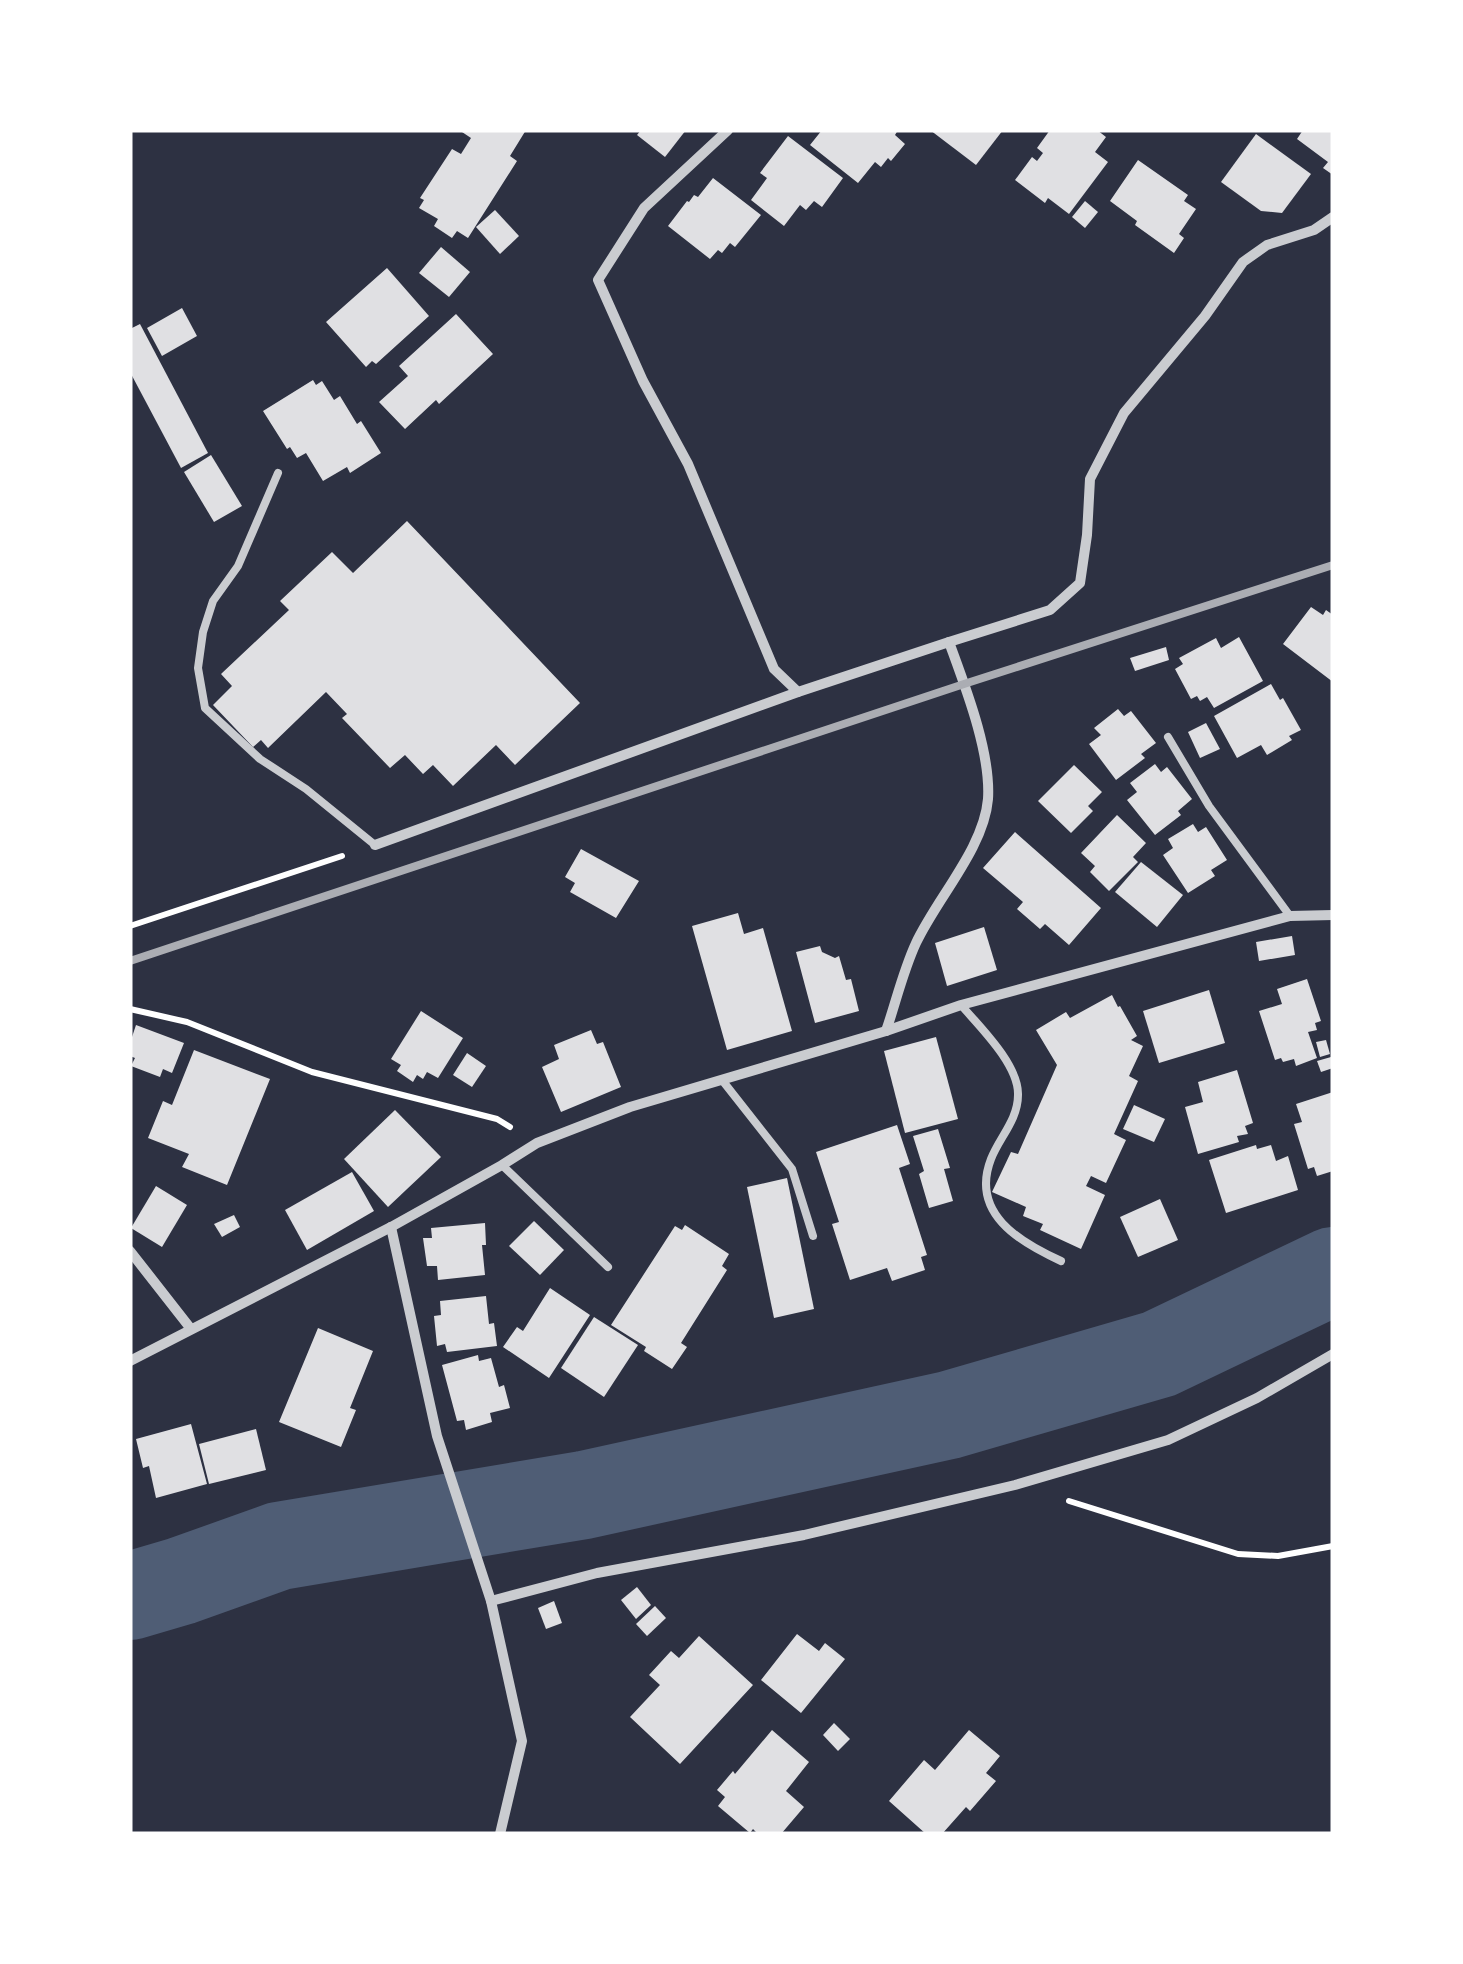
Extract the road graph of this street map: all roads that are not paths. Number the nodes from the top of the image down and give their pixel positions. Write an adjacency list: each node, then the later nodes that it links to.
1 (728, 130): 5 (street)
2 (1333, 217): 4 (street)
3 (278, 473): 7 (lane)
4 (949, 642): 5 (street); 11 (street)
5 (798, 692): 7 (street)
6 (1168, 736): 9 (lane)
7 (375, 845)
8 (1333, 914): 9 (street)
9 (1290, 916): 10 (street)
10 (961, 1005): 11 (street); 17 (lane)
11 (886, 1031): 12 (street)
12 (722, 1080): 13 (street); 15 (lane)
13 (502, 1166): 14 (street); 18 (lane)
14 (391, 1227): 19 (street); 22 (street)
15 (813, 1236)
16 (130, 1251): 19 (street)
17 (1061, 1262)
18 (608, 1267)
19 (191, 1330): 21 (street)
20 (1333, 1354): 22 (street)
21 (130, 1361)
22 (491, 1602): 23 (street)
23 (500, 1834)

